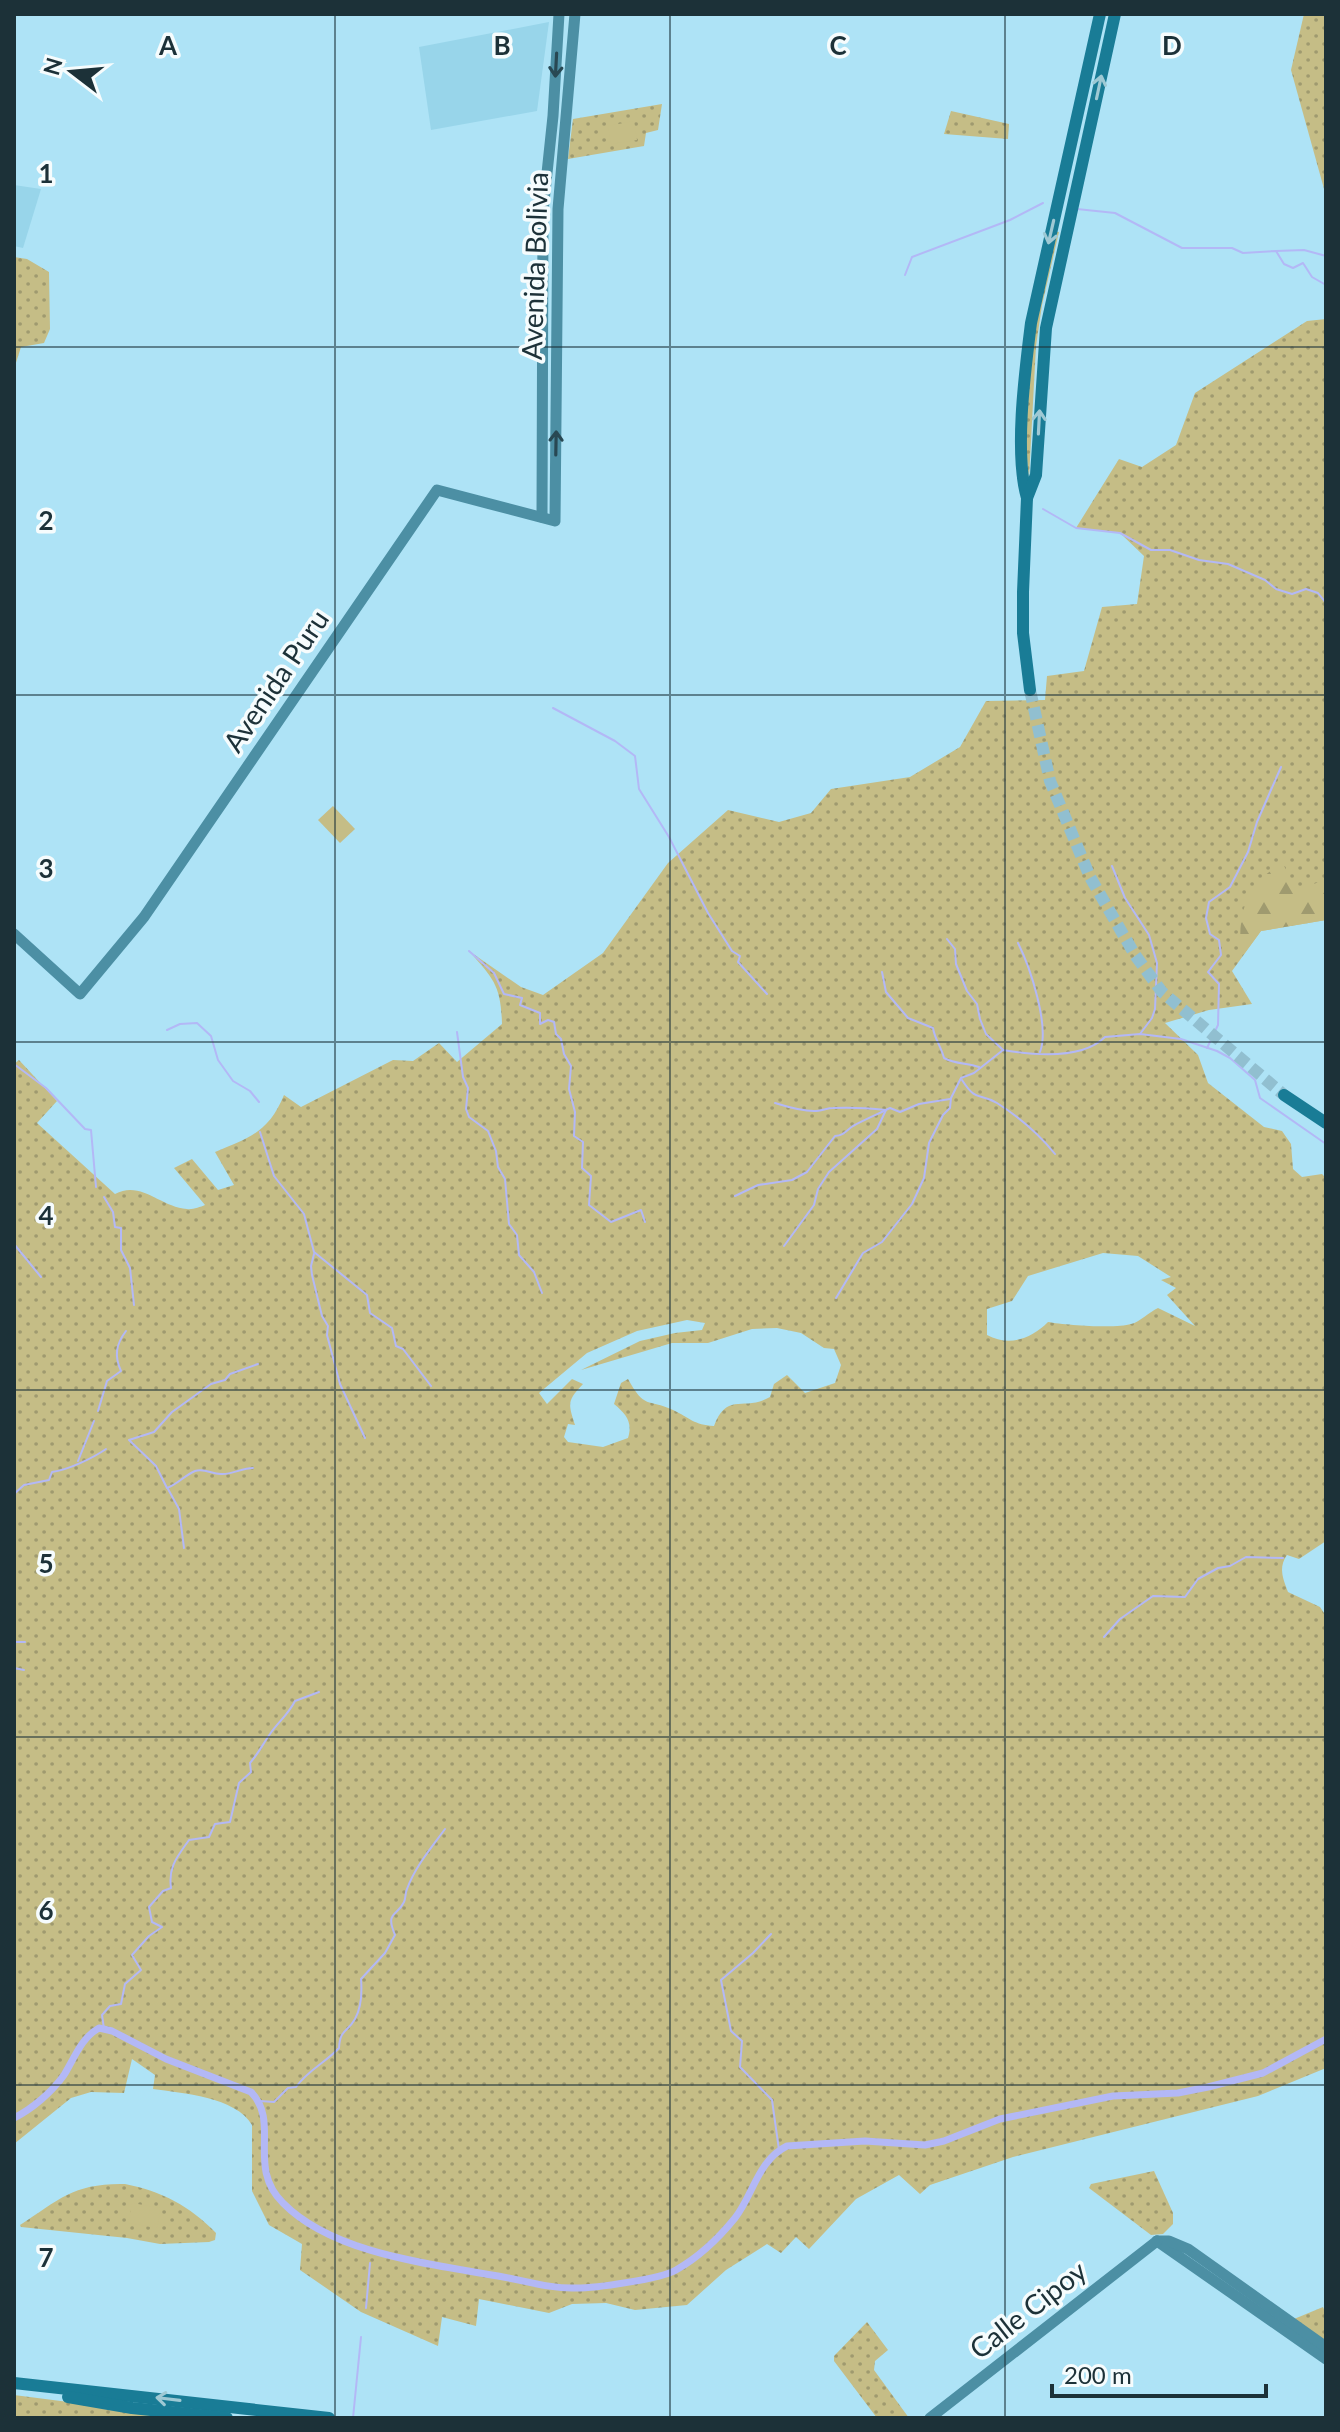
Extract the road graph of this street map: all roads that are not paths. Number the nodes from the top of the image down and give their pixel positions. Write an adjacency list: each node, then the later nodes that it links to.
1 (559, 14): 8 (street, Avenida Bolivia, one-way to 8)
2 (575, 14): 9 (street, Avenida Bolivia, one-way to 2)
3 (1100, 14): 5 (main road)
4 (1115, 14): 6 (main road, one-way to 4)
5 (1060, 191): 6 (main road); 7 (main road, one-way to 7)
6 (1075, 195): 7 (main road, one-way to 6)
7 (1027, 498): 10 (main road)
8 (542, 517): 9 (street, Avenida Puru); 11 (street, Avenida Puru)
9 (555, 521)
10 (1030, 690)
11 (14, 934)
12 (1284, 1095): 13 (main road)
13 (1326, 1123)
14 (1157, 2241): 15 (street); 16 (street); 21 (street, Calle Cipoy)
15 (1326, 2347)
16 (1326, 2359)
17 (14, 2383): 20 (main road, one-way to 17)
18 (14, 2391): 19 (main road)
19 (227, 2418)
20 (329, 2418)
21 (930, 2418)

